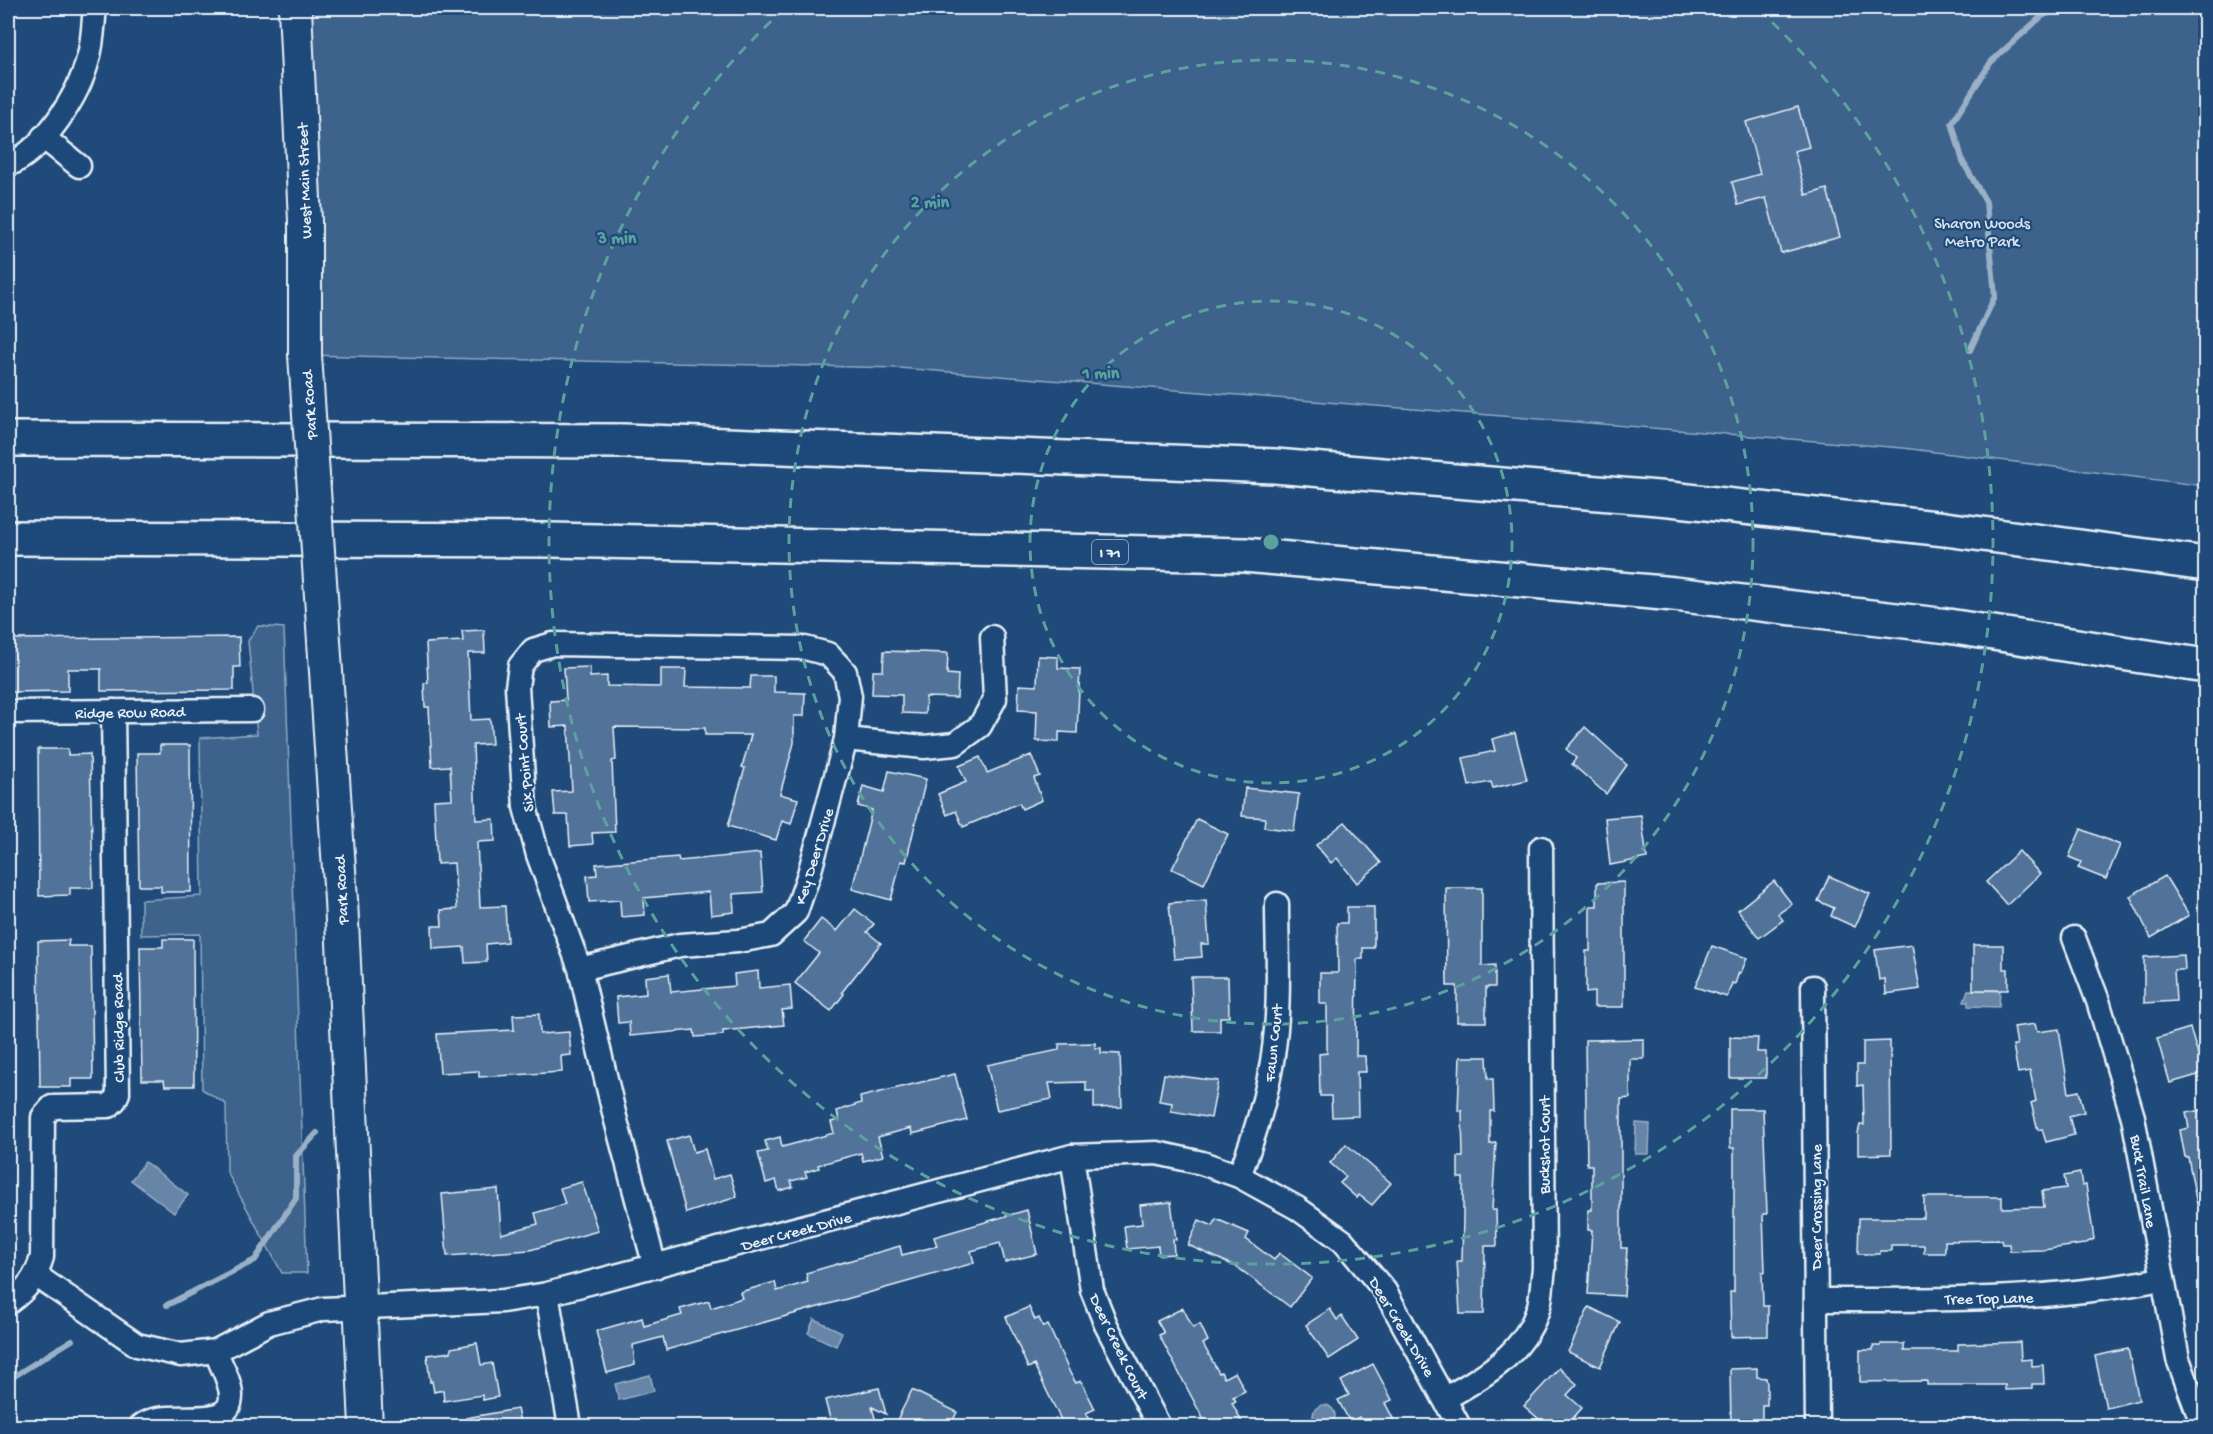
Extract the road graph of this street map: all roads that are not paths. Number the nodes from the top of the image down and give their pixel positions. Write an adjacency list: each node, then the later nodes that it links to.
1 (94, 8): 3 (street)
2 (295, 8): 6 (main road, West Main Street)
3 (44, 137): 4 (street); 5 (street)
4 (8, 165)
5 (80, 166)
6 (305, 355): 30 (main road, Park Road, bridge)
7 (8, 439): 9 (highway)
8 (8, 538): 12 (highway, I 71)
9 (2205, 564)
10 (992, 637): 16 (street)
11 (828, 654): 16 (street, Key Deer Drive); 20 (street, Six Point Court)
12 (2205, 666)
13 (252, 710): 14 (street, Ridge Row Road)
14 (113, 711): 15 (street, Ridge Row Road); 25 (street, Club Ridge Road)
15 (8, 712)
16 (846, 739): 20 (street, Key Deer Drive)
17 (1541, 848): 32 (street, Buckshot Court)
18 (1277, 904): 23 (street, Fawn Court)
19 (2074, 938): 26 (street, Buck Trail Lane)
20 (580, 969): 24 (street, Six Point Court)
21 (1814, 987): 28 (street, Deer Crossing Lane)
22 (1072, 1156): 23 (street, Deer Creek Drive); 24 (street, Deer Creek Drive); 36 (street, Deer Creek Court)
23 (1239, 1176): 32 (street, Deer Creek Drive)
24 (655, 1267): 27 (street, Deer Creek Drive)
25 (37, 1276): 29 (street); 31 (street, Deer Creek Drive)
26 (2161, 1279): 28 (street, Tree Top Lane); 39 (street, Buck Trail Lane)
27 (547, 1294): 30 (street, Deer Creek Drive); 35 (street)
28 (1816, 1300): 38 (street, Deer Crossing Lane)
29 (8, 1303)
30 (362, 1306): 31 (street, Deer Creek Drive); 34 (main road, Park Road)
31 (216, 1351): 33 (street)
32 (1446, 1398): 37 (street, Deer Creek Drive)
33 (141, 1426)
34 (366, 1426)
35 (570, 1426)
36 (1159, 1426)
37 (1460, 1426)
38 (1817, 1426)
39 (2203, 1426)

